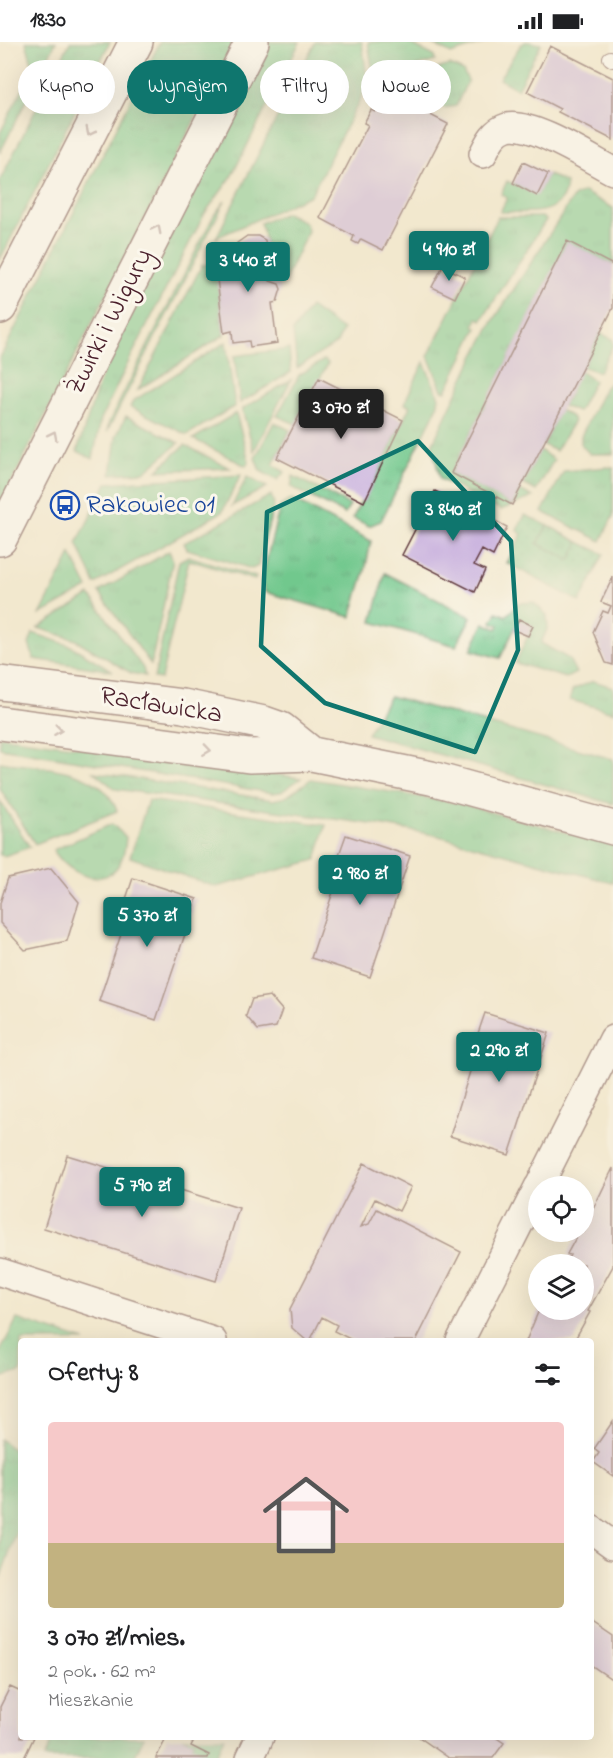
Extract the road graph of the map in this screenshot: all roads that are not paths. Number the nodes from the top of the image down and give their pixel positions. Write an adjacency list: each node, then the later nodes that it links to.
1 (136, 42): 5 (street, one-way to 5)
2 (252, 42): 6 (street, Żwirki i Wigury, one-way to 2)
3 (483, 153): 4 (street)
4 (613, 171)
5 (0, 308)
6 (0, 539)
7 (0, 683): 9 (street, Racławicka)
8 (0, 723): 9 (street, Racławicka, one-way to 9)
9 (312, 754): 10 (street, Racławicka)
10 (613, 828)
11 (613, 1039): 12 (street)
12 (544, 1176)
13 (528, 1208): 16 (street)
14 (0, 1272): 15 (street)
15 (204, 1338)
16 (462, 1338)
17 (594, 1531): 18 (street)
18 (613, 1545)
19 (259, 1740): 20 (street)
20 (250, 1758)

